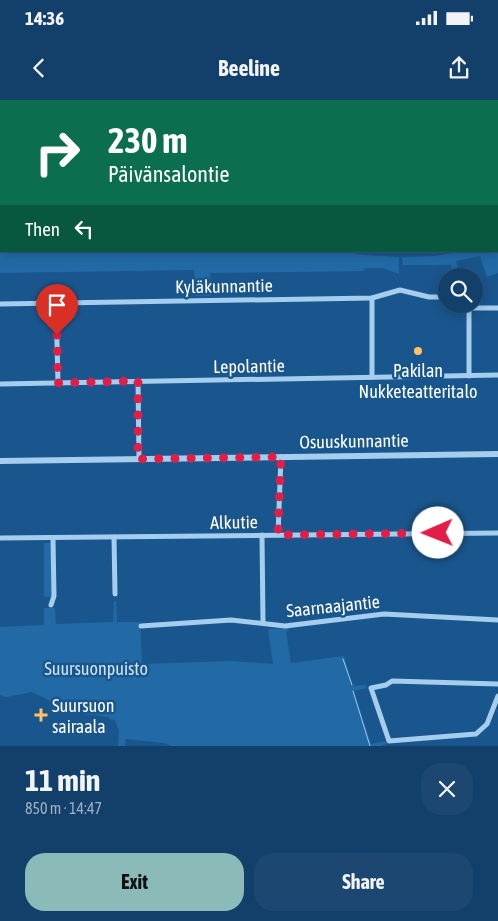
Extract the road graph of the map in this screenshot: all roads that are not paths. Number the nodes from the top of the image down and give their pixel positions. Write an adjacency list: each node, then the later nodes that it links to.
1 (438, 297): 2 (street, Kyläkunnantie)
2 (372, 298): 3 (street, Kyläkunnantie); 10 (street)
3 (56, 303): 4 (street, Kyläkunnantie); 12 (street)
4 (0, 304)
5 (483, 307): 6 (street)
6 (498, 308)
7 (469, 313): 9 (street)
8 (498, 375): 9 (street, Lepolantie)
9 (469, 376): 10 (street, Lepolantie)
10 (372, 377): 11 (street, Lepolantie)
11 (138, 381): 12 (street, Lepolantie); 16 (street)
12 (58, 383): 13 (street, Lepolantie)
13 (0, 384)
14 (498, 454): 15 (street, Osuuskunnantie)
15 (281, 457): 16 (street, Osuuskunnantie); 20 (street)
16 (138, 459): 17 (street, Osuuskunnantie)
17 (0, 461)
18 (498, 533): 20 (street, Alkutie)
19 (262, 535): 20 (street, Alkutie); 21 (street, Alkutie); 27 (street)
20 (278, 535)
21 (114, 537): 23 (street, Alkutie); 24 (street)
22 (0, 538): 23 (street, Alkutie)
23 (53, 538): 25 (street)
24 (114, 594)
25 (51, 605)
26 (498, 620): 27 (street, Saarnaajantie)
27 (263, 623): 28 (street, Saarnaajantie)
28 (141, 626)
29 (498, 684): 30 (street)
30 (498, 696)

